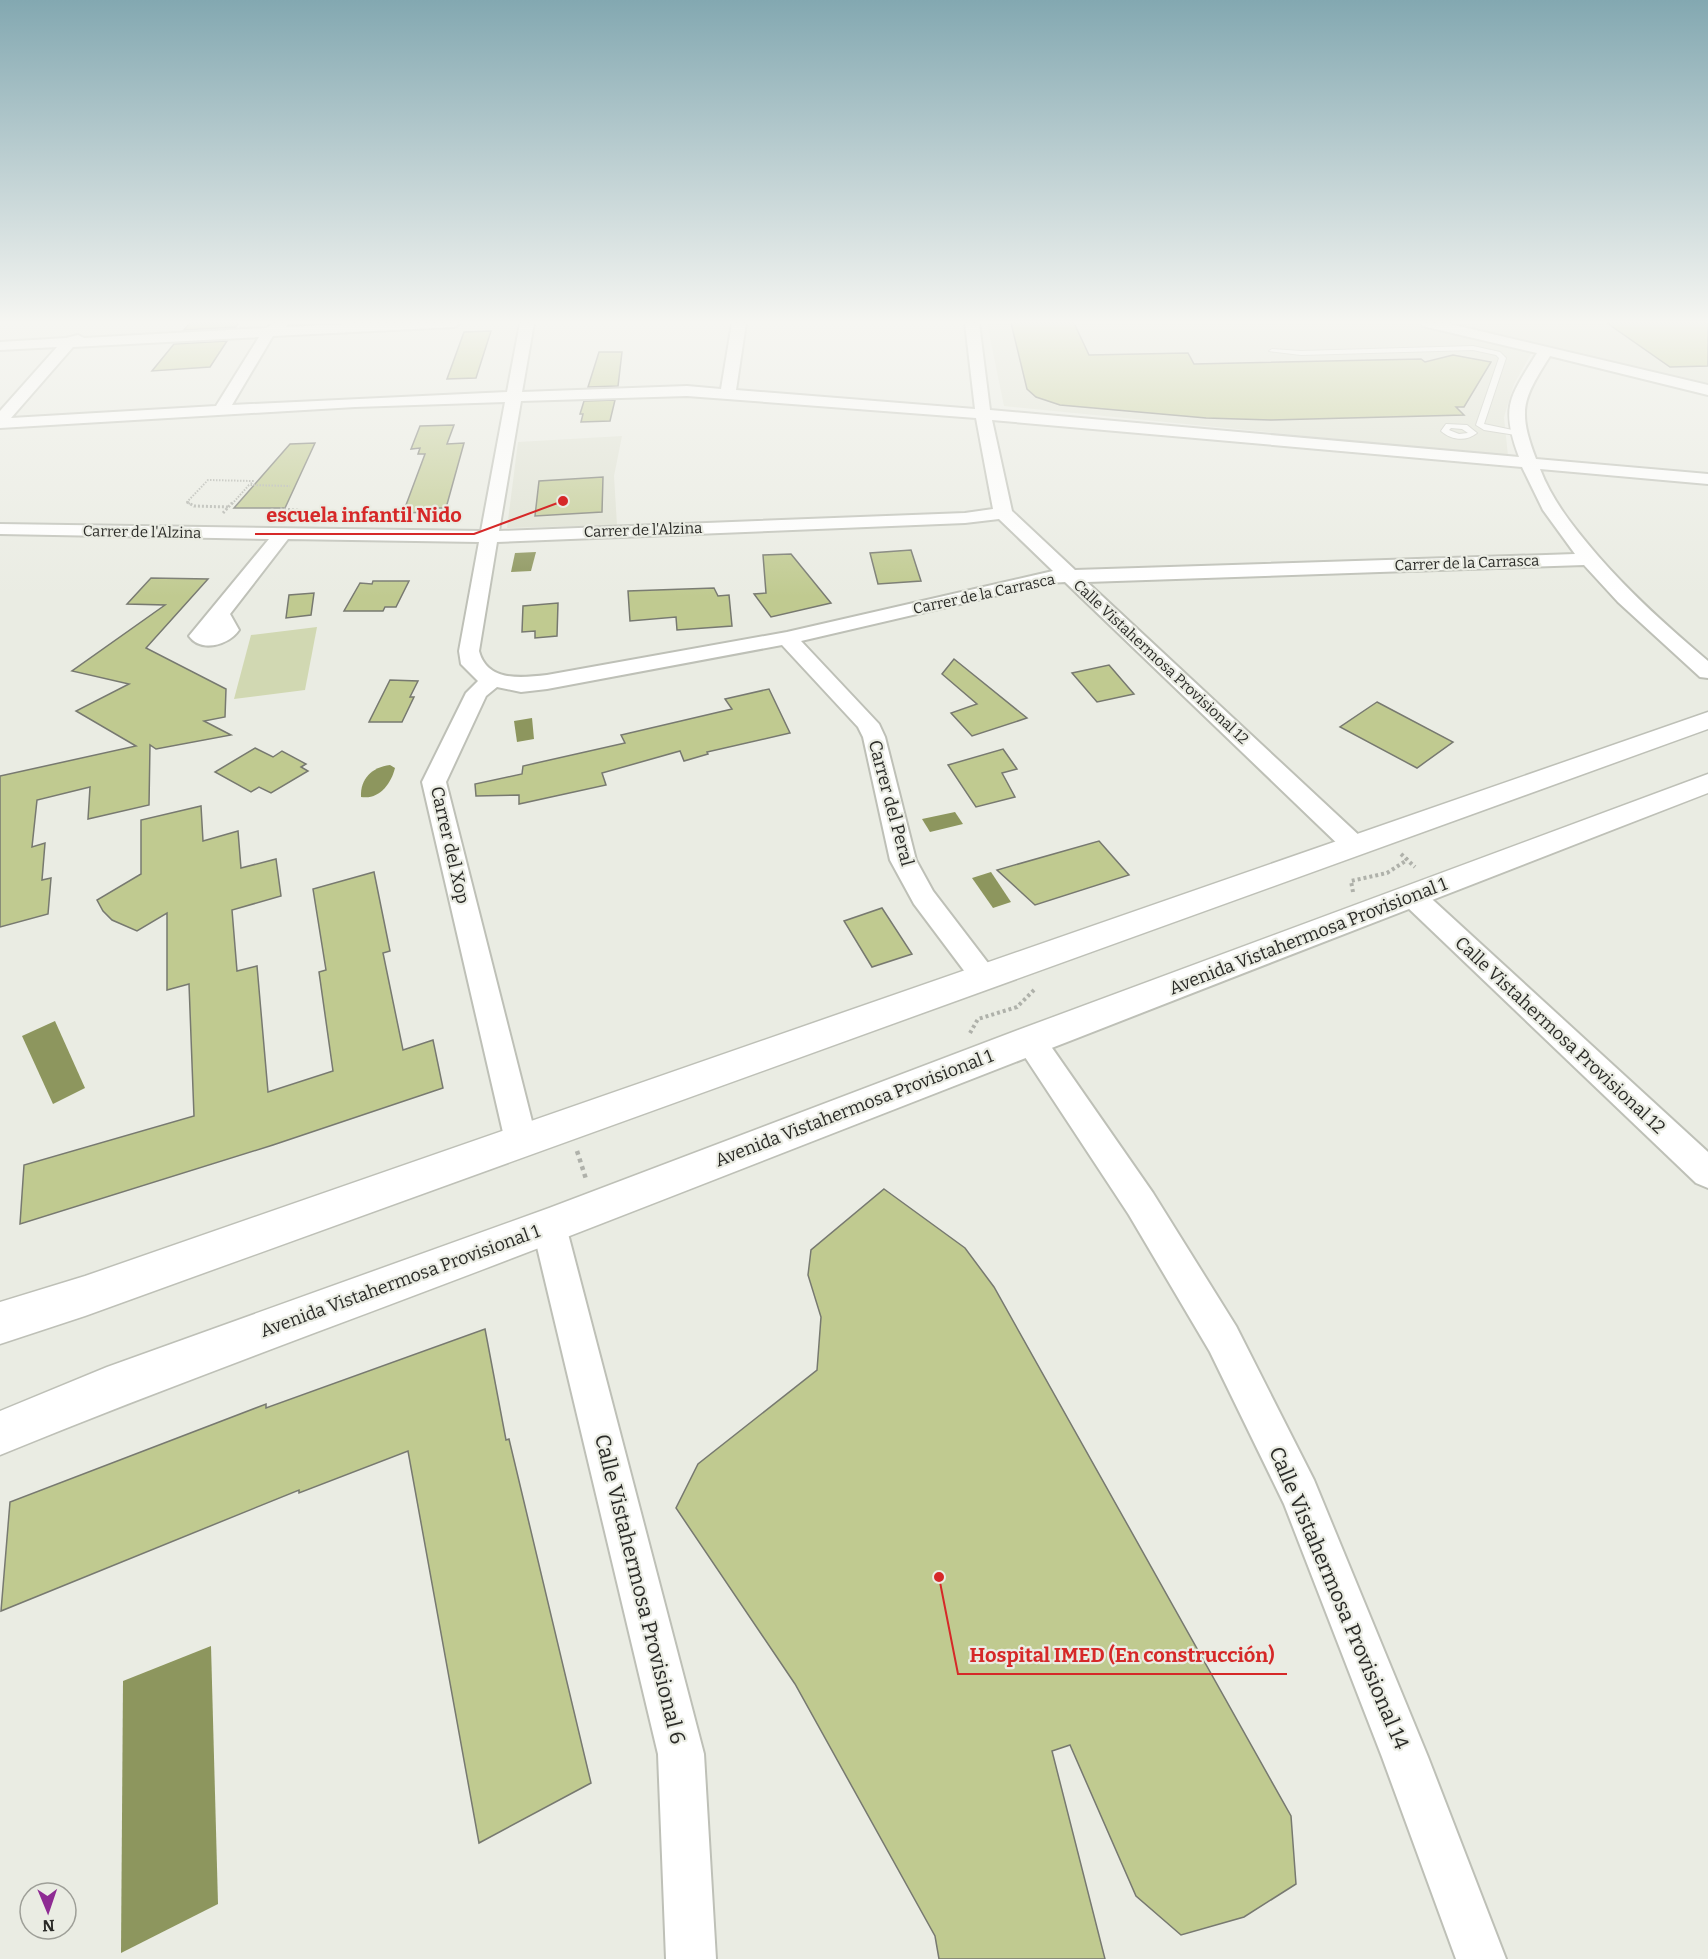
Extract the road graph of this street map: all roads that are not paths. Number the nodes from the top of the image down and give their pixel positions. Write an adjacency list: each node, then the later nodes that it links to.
1 (140, 414): 7 (street)
2 (511, 414): 15 (street)
3 (983, 414): 12 (street)
4 (998, 414): 10 (street)
5 (1483, 414): 9 (lane)
6 (1516, 414): 9 (street)
7 (0, 422)
8 (1472, 435): 9 (lane)
9 (1520, 436): 10 (street)
10 (1528, 463): 11 (street); 16 (street)
11 (1708, 479)
12 (1003, 513): 15 (street, Carrer de l'Alzina); 17 (street, Calle Vistahermosa Provisional 12)
13 (0, 529): 14 (street, Carrer de l'Alzina)
14 (283, 534): 15 (street, Carrer de l'Alzina); 18 (street)
15 (489, 537): 21 (street)
16 (1591, 559): 17 (street, Carrer de la Carrasca); 20 (street)
17 (1069, 576): 19 (street, Carrer de la Carrasca); 24 (street, Calle Vistahermosa Provisional 12)
18 (220, 614)
19 (787, 638): 21 (street, Carrer de la Carrasca); 26 (street, Carrer del Peral)
20 (1708, 672)
21 (492, 680): 28 (street, Carrer del Xop)
22 (1708, 720): 24 (street)
23 (1708, 783): 25 (street, Avenida Vistahermosa Provisional 1)
24 (1354, 844): 26 (street)
25 (1413, 897): 27 (street, Avenida Vistahermosa Provisional 1); 29 (street, Calle Vistahermosa Provisional 12)
26 (984, 976): 28 (street)
27 (1030, 1040): 30 (street, Avenida Vistahermosa Provisional 1); 34 (street, Calle Vistahermosa Provisional 14)
28 (521, 1141): 31 (street)
29 (1708, 1173)
30 (549, 1226): 32 (street, Avenida Vistahermosa Provisional 1); 33 (street, Calle Vistahermosa Provisional 6)
31 (0, 1323)
32 (0, 1433)
33 (691, 1959)
34 (1481, 1959)

